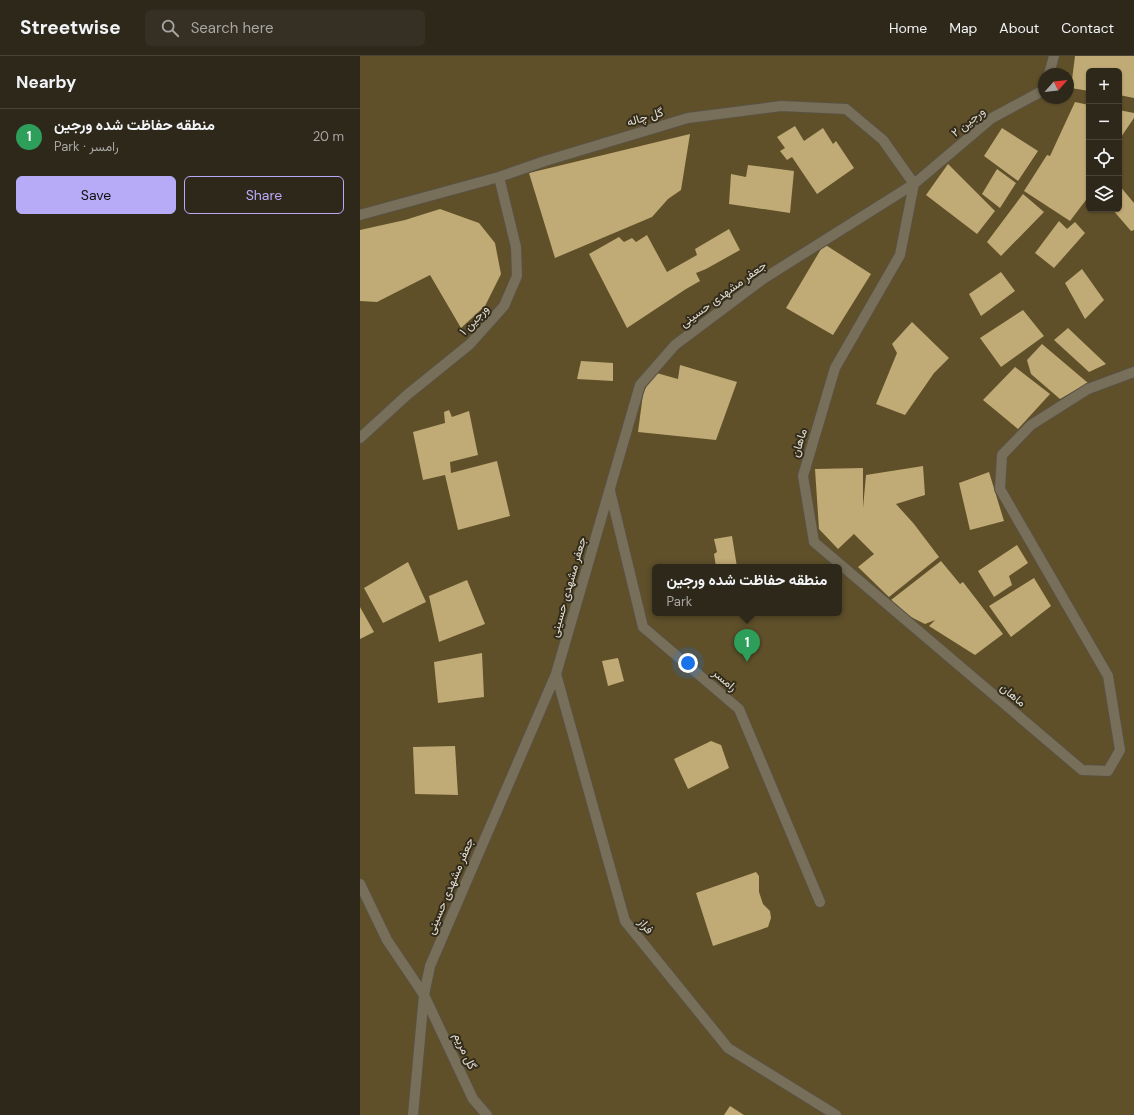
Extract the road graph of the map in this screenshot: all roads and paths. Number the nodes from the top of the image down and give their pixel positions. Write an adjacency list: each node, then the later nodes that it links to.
1 (1054, 56): 2 (street)
2 (1051, 68)
3 (1038, 93): 5 (street, ورجین ۲)
4 (499, 177): 5 (street, گل چاله); 6 (street, گل چاله); 8 (street, ورجین ۱)
5 (914, 184): 9 (street, جعفر مشهدی حسینی); 10 (street, ماهان)
6 (360, 216)
7 (1134, 372): 11 (street, ماهان)
8 (360, 438)
9 (610, 489): 12 (street, جعفر مشهدی حسینی); 14 (street, رامسر)
10 (840, 564)
11 (842, 566)
12 (556, 674): 15 (street, جعفر مشهدی حسینی); 18 (street, فراز)
13 (360, 884): 15 (street, گل مریم)
14 (820, 902)
15 (424, 995): 16 (street, جعفر مشهدی حسینی); 17 (street, گل مریم)
16 (413, 1115)
17 (488, 1115)
18 (836, 1115)

